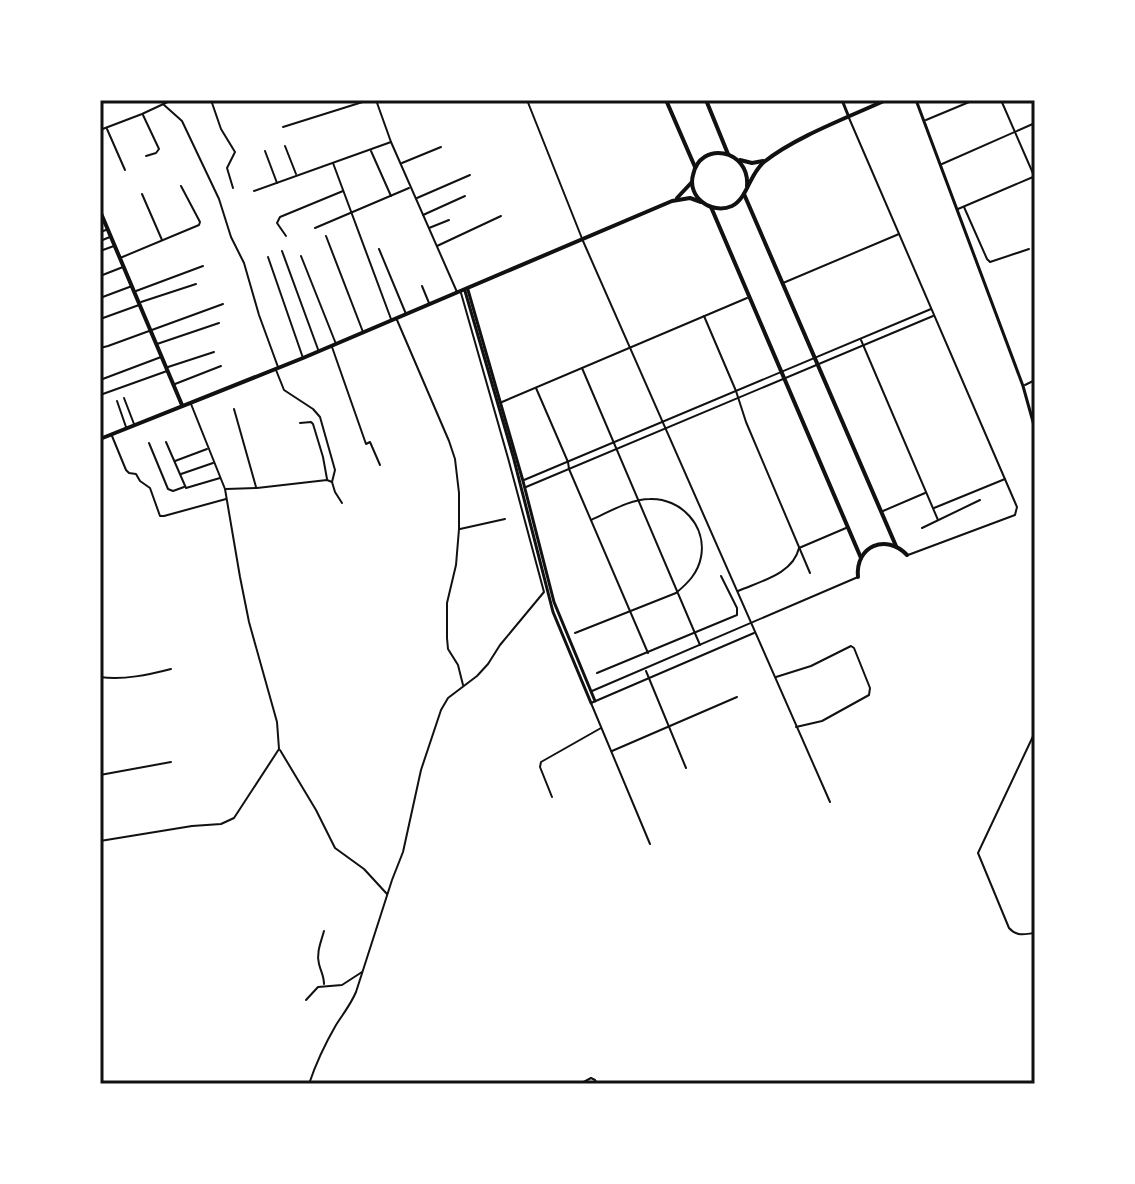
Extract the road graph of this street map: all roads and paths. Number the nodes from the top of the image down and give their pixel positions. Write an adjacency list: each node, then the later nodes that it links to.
1 (172, 100): 13 (street)
2 (211, 100): 43 (street)
3 (369, 100): 19 (street)
4 (376, 100): 22 (street)
5 (527, 100): 72 (street)
6 (666, 100): 34 (main road)
7 (706, 100): 27 (main road)
8 (842, 100): 15 (street)
9 (886, 100): 15 (main road)
10 (916, 100): 16 (street)
11 (974, 100): 16 (street)
12 (1001, 100): 21 (street)
13 (163, 104): 14 (street); 119 (street)
14 (142, 114): 18 (street); 28 (street)
15 (849, 117): 30 (main road); 66 (street)
16 (924, 121): 33 (street)
17 (1035, 123): 21 (street)
18 (107, 127): 20 (street); 35 (street)
19 (283, 127)
20 (100, 130)
21 (1015, 132): 33 (street); 38 (street)
22 (391, 142): 25 (street); 32 (street)
23 (285, 146): 37 (street)
24 (441, 147): 32 (street)
25 (370, 150): 31 (street); 50 (street)
26 (265, 151): 40 (street)
27 (728, 154): 29 (main road); 34 (main road)
28 (146, 156)
29 (737, 158): 30 (main road); 42 (main road)
30 (768, 159): 42 (main road)
31 (333, 163): 37 (street); 45 (street)
32 (400, 163): 44 (street)
33 (940, 165): 56 (street)
34 (695, 167): 39 (main road)
35 (125, 170)
36 (470, 175): 51 (street)
37 (296, 176): 40 (street)
38 (1035, 177): 55 (street)
39 (692, 182): 52 (main road); 53 (main road)
40 (277, 183): 46 (street)
41 (181, 186): 71 (street)
42 (747, 186): 48 (main road)
43 (233, 188)
44 (411, 188): 50 (street); 51 (street)
45 (344, 190): 58 (street); 67 (street)
46 (254, 191)
47 (142, 194): 71 (street)
48 (744, 194): 54 (main road); 86 (main road)
49 (465, 196): 59 (street)
50 (391, 197): 58 (street)
51 (416, 198): 59 (street)
52 (672, 201): 53 (main road); 72 (main road)
53 (701, 202): 54 (main road)
54 (711, 207): 90 (main road)
55 (964, 207): 56 (street); 76 (street)
56 (957, 210): 125 (street)
57 (100, 211): 63 (main road)
58 (352, 213): 62 (street); 100 (street)
59 (423, 215): 64 (street)
60 (501, 216): 74 (street)
61 (449, 220): 64 (street)
62 (315, 228)
63 (107, 229): 65 (street); 69 (main road)
64 (428, 229): 74 (street)
65 (100, 232)
66 (899, 234): 86 (street); 95 (street)
67 (286, 236)
68 (326, 236): 103 (street)
69 (111, 237): 70 (street); 73 (main road)
70 (100, 241)
71 (162, 241): 81 (street)
72 (583, 241): 89 (main road); 109 (street)
73 (115, 246): 77 (street); 81 (main road)
74 (436, 247): 89 (street)
75 (379, 249): 96 (street)
76 (1029, 249)
77 (100, 251)
78 (282, 251): 111 (street)
79 (301, 256): 106 (street)
80 (268, 257): 113 (street)
81 (120, 258): 83 (main road)
82 (203, 266): 88 (street)
83 (124, 267): 84 (street); 88 (main road)
84 (100, 276)
85 (196, 284): 92 (street)
86 (782, 284): 114 (main road)
87 (422, 286): 94 (street)
88 (134, 289): 91 (street); 92 (main road)
89 (463, 291): 94 (main road); 133 (street); 199 (street)
90 (748, 297): 98 (street); 120 (main road)
91 (100, 298)
92 (140, 303): 99 (street); 102 (main road)
93 (223, 304): 102 (street)
94 (429, 305): 96 (main road)
95 (931, 309): 97 (street); 104 (street)
96 (406, 315): 100 (main road)
97 (934, 315): 107 (street); 156 (street)
98 (704, 316): 109 (street); 127 (street)
99 (103, 318)
100 (394, 320): 103 (main road); 176 (street)
101 (219, 323): 105 (street)
102 (151, 331): 105 (main road); 108 (street)
103 (363, 333): 106 (main road)
104 (861, 338): 107 (street); 114 (street)
105 (156, 344): 112 (main road)
106 (334, 345): 111 (main road); 152 (street)
107 (864, 345): 115 (street); 164 (street)
108 (100, 348)
109 (630, 348): 117 (street); 136 (street)
110 (214, 352): 118 (street)
111 (319, 352): 113 (main road)
112 (162, 356): 118 (main road); 122 (street)
113 (303, 358): 119 (main road)
114 (814, 358): 115 (main road); 120 (street)
115 (817, 365): 121 (street); 170 (main road)
116 (221, 366): 124 (street)
117 (582, 368): 126 (street); 145 (street)
118 (168, 369): 124 (main road); 128 (street)
119 (277, 369): 132 (main road); 158 (street)
120 (780, 373): 121 (main road); 127 (street)
121 (783, 379): 130 (street); 174 (main road)
122 (100, 380)
123 (1035, 380): 125 (street)
124 (174, 384): 134 (main road)
125 (1023, 386): 141 (street)
126 (536, 388): 133 (street); 151 (street)
127 (736, 391): 130 (street); 136 (street)
128 (100, 395)
129 (124, 398): 138 (street)
130 (738, 398): 140 (street); 178 (street)
131 (117, 401): 139 (street)
132 (190, 402): 134 (main road); 147 (street)
133 (499, 403): 159 (street)
134 (182, 405): 138 (main road)
135 (234, 409): 161 (street)
136 (663, 422): 140 (street); 145 (street)
137 (300, 423): 157 (street)
138 (135, 425): 139 (main road)
139 (126, 429): 142 (main road)
140 (665, 429): 148 (street); 185 (street)
141 (1035, 429)
142 (112, 434): 143 (main road); 165 (street)
143 (100, 439)
144 (166, 442): 149 (street)
145 (614, 442): 148 (street); 151 (street)
146 (149, 443): 160 (street)
147 (208, 448): 149 (street); 150 (street)
148 (617, 449): 153 (street); 166 (street)
149 (175, 461): 154 (street)
150 (213, 462): 154 (street); 155 (street)
151 (568, 462): 153 (street); 159 (street)
152 (380, 465)
153 (569, 469): 163 (street); 172 (street)
154 (180, 475): 160 (street)
155 (220, 478): 160 (street); 162 (street)
156 (1005, 479): 169 (street); 179 (street)
157 (327, 480): 158 (street); 161 (street)
158 (332, 482): 168 (street)
159 (521, 482): 163 (street)
160 (185, 487)
161 (257, 488): 162 (street)
162 (225, 489): 165 (street)
163 (523, 489): 200 (street)
164 (926, 493): 169 (street); 170 (street)
165 (226, 499): 207 (street)
166 (638, 500): 172 (street); 184 (street); 184 (street)
167 (980, 500): 173 (street)
168 (342, 503)
169 (933, 509): 173 (street)
170 (880, 512): 177 (main road)
171 (505, 519): 176 (street)
172 (591, 520): 186 (street)
173 (938, 520): 175 (street)
174 (847, 527): 178 (street); 180 (main road)
175 (922, 528)
176 (459, 529): 199 (street)
177 (896, 546): 179 (main road); 180 (main road)
178 (799, 548): 181 (street); 185 (street)
179 (907, 555)
180 (861, 558): 183 (main road)
181 (810, 573)
182 (721, 576): 190 (street)
183 (858, 577): 187 (street)
184 (677, 591): 186 (street); 190 (street)
185 (737, 591): 187 (street)
186 (630, 611): 189 (street); 192 (street)
187 (750, 622): 188 (street); 191 (street)
188 (755, 632): 197 (street); 198 (street)
189 (575, 633)
190 (695, 634): 191 (street); 192 (street)
191 (700, 645): 194 (street)
192 (648, 653): 195 (street)
193 (171, 669): 196 (street)
194 (646, 669): 198 (street); 200 (street)
195 (597, 673)
196 (100, 677)
197 (774, 677): 204 (street); 204 (street)
198 (649, 679): 202 (street); 203 (street)
199 (463, 686): 216 (street)
200 (589, 692): 202 (street)
201 (737, 697): 203 (street)
202 (593, 702): 205 (street)
203 (669, 727): 208 (street); 210 (street)
204 (796, 727): 213 (street)
205 (601, 728): 208 (street); 212 (street)
206 (1035, 732): 218 (street)
207 (279, 749): 214 (street); 216 (street)
208 (611, 752): 215 (street)
209 (171, 762): 211 (street)
210 (686, 768)
211 (100, 775)
212 (552, 797)
213 (830, 802)
214 (100, 841)
215 (650, 844)
216 (387, 894): 219 (street)
217 (324, 931): 220 (street)
218 (1035, 933)
219 (363, 971): 220 (street); 222 (street)
220 (324, 985): 221 (street)
221 (306, 1000)
222 (309, 1083)
223 (580, 1084): 224 (street)
224 (597, 1084)

